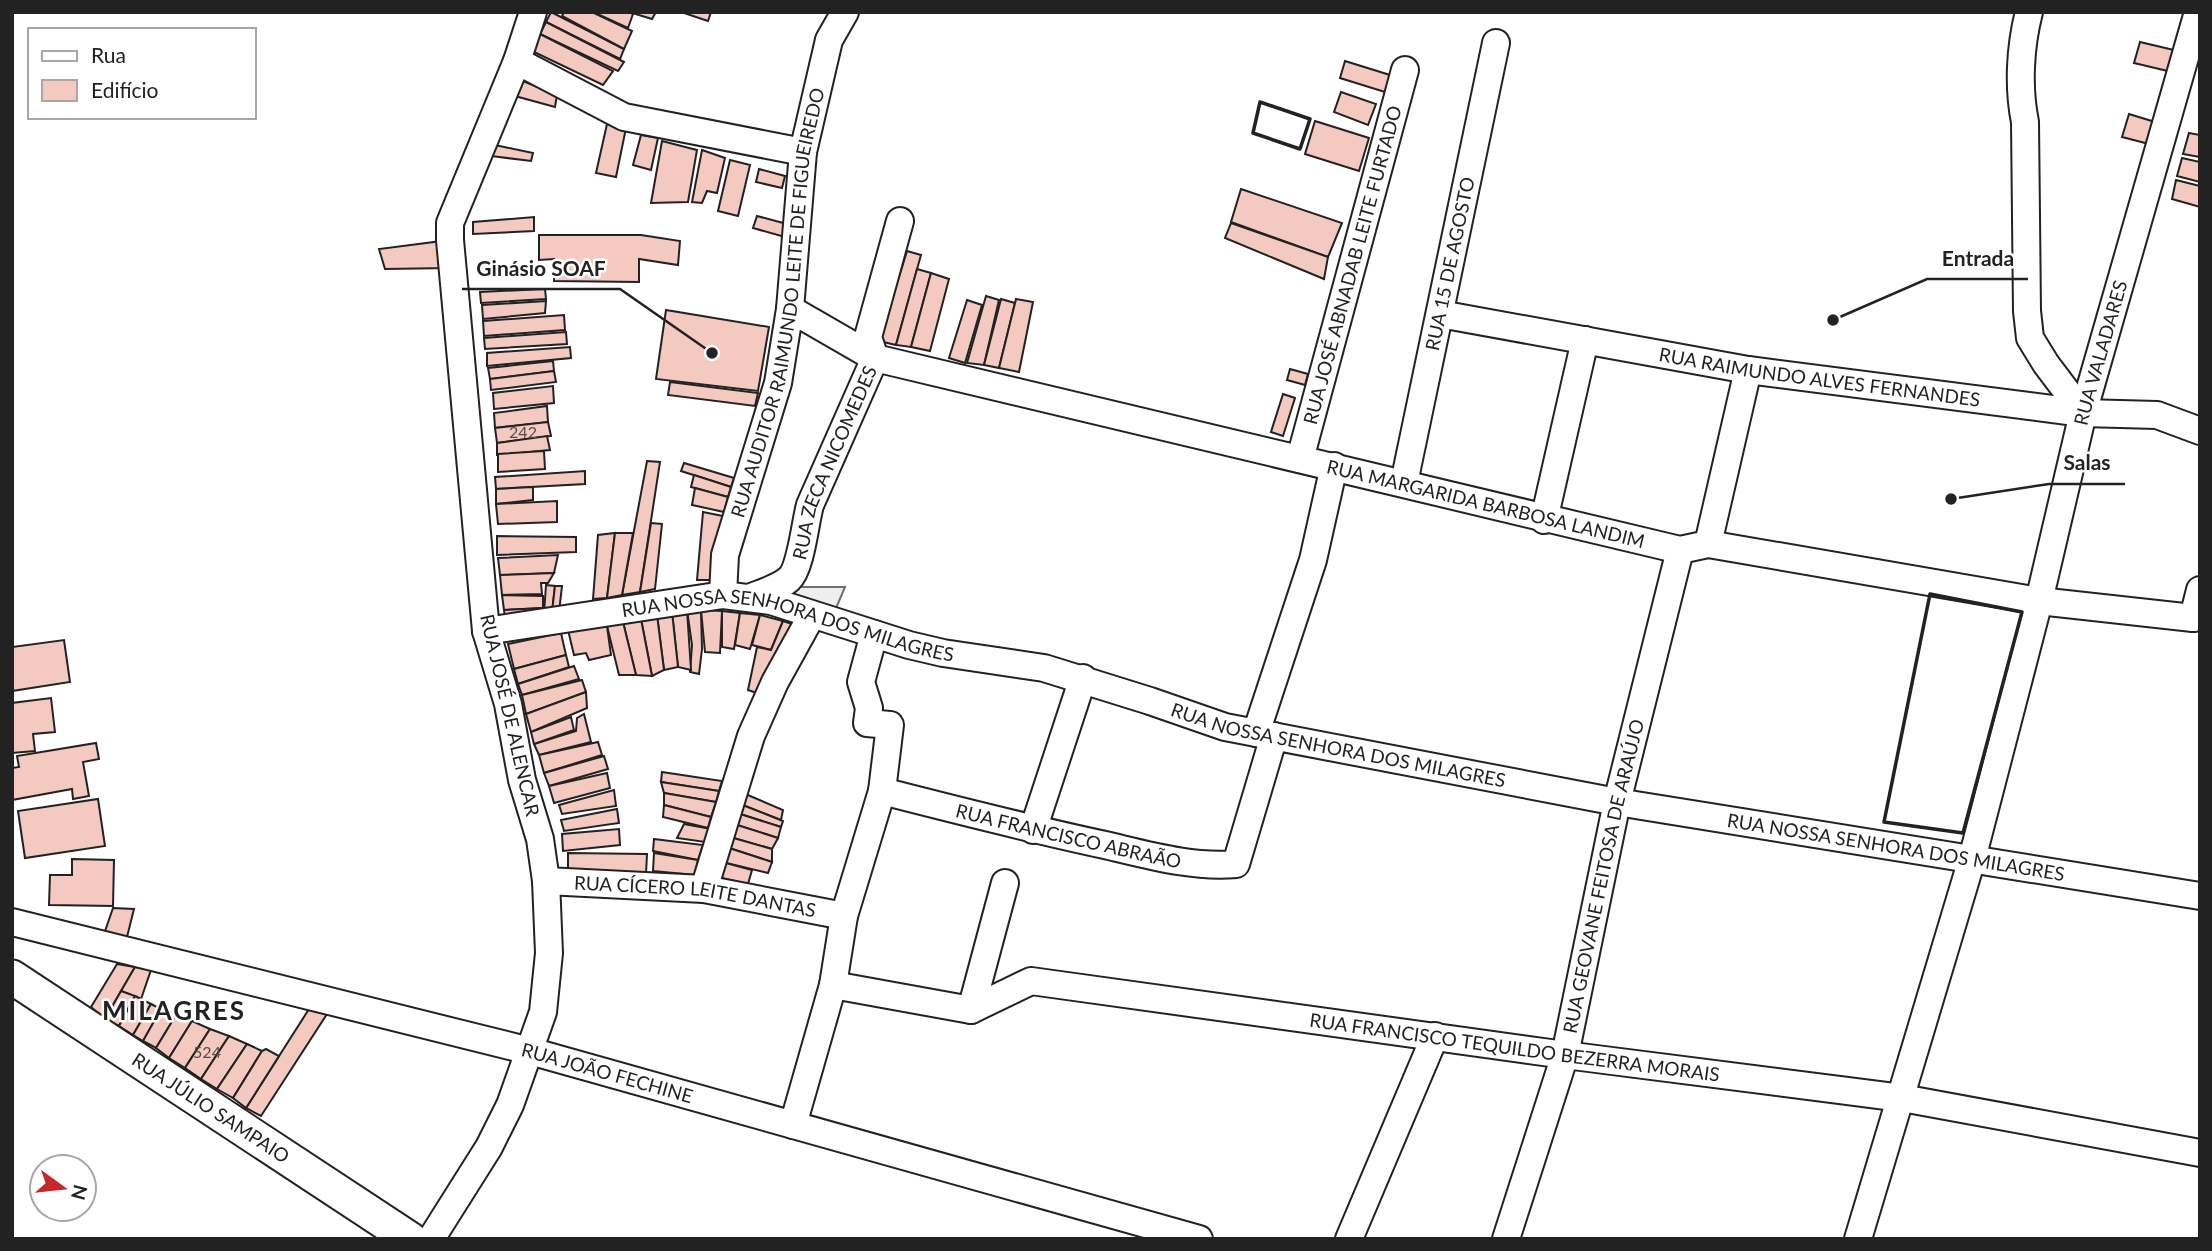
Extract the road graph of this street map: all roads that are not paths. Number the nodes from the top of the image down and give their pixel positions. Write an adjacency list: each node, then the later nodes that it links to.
1 (533, 12): 6 (street, RUA JOSÉ DE ALENCAR)
2 (845, 12): 8 (street, RUA AUDITOR RAIMUNDO LEITE DE FIGUEIREDO)
3 (2029, 12): 15 (street)
4 (2198, 12): 15 (street, RUA VALADARES)
5 (1496, 43): 11 (street, RUA 15 DE AGOSTO)
6 (517, 61): 8 (street); 29 (street, RUA JOSÉ DE ALENCAR)
7 (1405, 70): 17 (street, RUA JOSÉ ABNADAB LEITE FURTADO)
8 (803, 152): 10 (street, RUA AUDITOR RAIMUNDO LEITE DE FIGUEIREDO)
9 (900, 221): 13 (street, RUA ZECA NICOMEDES)
10 (790, 309): 13 (street, RUA MARGARIDA BARBOSA LANDIM); 24 (street, RUA AUDITOR RAIMUNDO LEITE DE FIGUEIREDO)
11 (1440, 314): 12 (street, RUA RAIMUNDO ALVES FERNANDES); 19 (street, RUA 15 DE AGOSTO)
12 (1585, 340): 14 (street, RUA RAIMUNDO ALVES FERNANDES); 20 (street)
13 (875, 358): 17 (street, RUA MARGARIDA BARBOSA LANDIM); 25 (street, RUA ZECA NICOMEDES)
14 (1748, 370): 15 (street, RUA RAIMUNDO ALVES FERNANDES); 21 (street)
15 (2083, 413): 16 (street, RUA RAIMUNDO ALVES FERNANDES); 26 (street, RUA VALADARES)
16 (2200, 431)
17 (1300, 458): 18 (street, RUA MARGARIDA BARBOSA LANDIM)
18 (1334, 466): 19 (street, RUA MARGARIDA BARBOSA LANDIM); 32 (street)
19 (1404, 483): 20 (street, RUA MARGARIDA BARBOSA LANDIM)
20 (1545, 520): 22 (street, RUA MARGARIDA BARBOSA LANDIM)
21 (1708, 544): 22 (street, RUA MARGARIDA BARBOSA LANDIM); 26 (street, RUA MARGARIDA BARBOSA LANDIM)
22 (1681, 550): 34 (street, RUA GEOVANE FEITOSA DE ARAÚJO)
23 (2200, 590): 28 (street)
24 (723, 595): 25 (street, RUA NOSSA SENHORA DOS MILAGRES); 29 (street, RUA NOSSA SENHORA DOS MILAGRES)
25 (749, 598): 27 (street, RUA NOSSA SENHORA DOS MILAGRES)
26 (2039, 601): 28 (street, RUA MARGARIDA BARBOSA LANDIM); 36 (street, RUA VALADARES)
27 (812, 615): 30 (street, RUA NOSSA SENHORA DOS MILAGRES); 39 (street)
28 (2197, 617)
29 (486, 631): 37 (street, RUA JOSÉ DE ALENCAR)
30 (874, 634): 31 (street, RUA NOSSA SENHORA DOS MILAGRES); 33 (street)
31 (1083, 678): 32 (street, RUA NOSSA SENHORA DOS MILAGRES); 35 (street)
32 (1265, 735): 34 (street, RUA NOSSA SENHORA DOS MILAGRES); 35 (street, RUA FRANCISCO ABRAÃO)
33 (882, 791): 35 (street, RUA FRANCISCO ABRAÃO); 41 (street)
34 (1617, 802): 36 (street, RUA NOSSA SENHORA DOS MILAGRES); 49 (street, RUA GEOVANE FEITOSA DE ARAÚJO)
35 (1033, 830)
36 (1972, 859): 40 (street, RUA NOSSA SENHORA DOS MILAGRES); 50 (street, RUA VALADARES)
37 (545, 881): 39 (street, RUA CÍCERO LEITE DANTAS); 48 (street, RUA JOSÉ DE ALENCAR)
38 (1005, 883): 46 (street)
39 (704, 889): 41 (street, RUA CÍCERO LEITE DANTAS)
40 (2200, 896)
41 (844, 916): 45 (street)
42 (12, 922): 48 (street, RUA JOÃO FECHINE)
43 (12, 948): 44 (main road)
44 (16, 979): 53 (main road, RUA JÚLIO SAMPAIO)
45 (833, 985): 46 (street); 51 (street)
46 (971, 1010): 47 (street, RUA FRANCISCO TEQUILDO BEZERRA MORAIS)
47 (1435, 1035): 49 (street, RUA FRANCISCO TEQUILDO BEZERRA MORAIS); 56 (street)
48 (530, 1051): 51 (street, RUA JOÃO FECHINE); 54 (street, RUA JOSÉ DE ALENCAR)
49 (1565, 1055): 50 (street, RUA FRANCISCO TEQUILDO BEZERRA MORAIS); 57 (street, RUA GEOVANE FEITOSA DE ARAÚJO)
50 (1902, 1098): 52 (street, RUA FRANCISCO TEQUILDO BEZERRA MORAIS); 58 (street, RUA VALADARES)
51 (793, 1125): 55 (street, RUA JOÃO FECHINE)
52 (2200, 1153)
53 (410, 1239)
54 (430, 1239)
55 (1199, 1239)
56 (1349, 1239)
57 (1506, 1239)
58 (1858, 1239)

